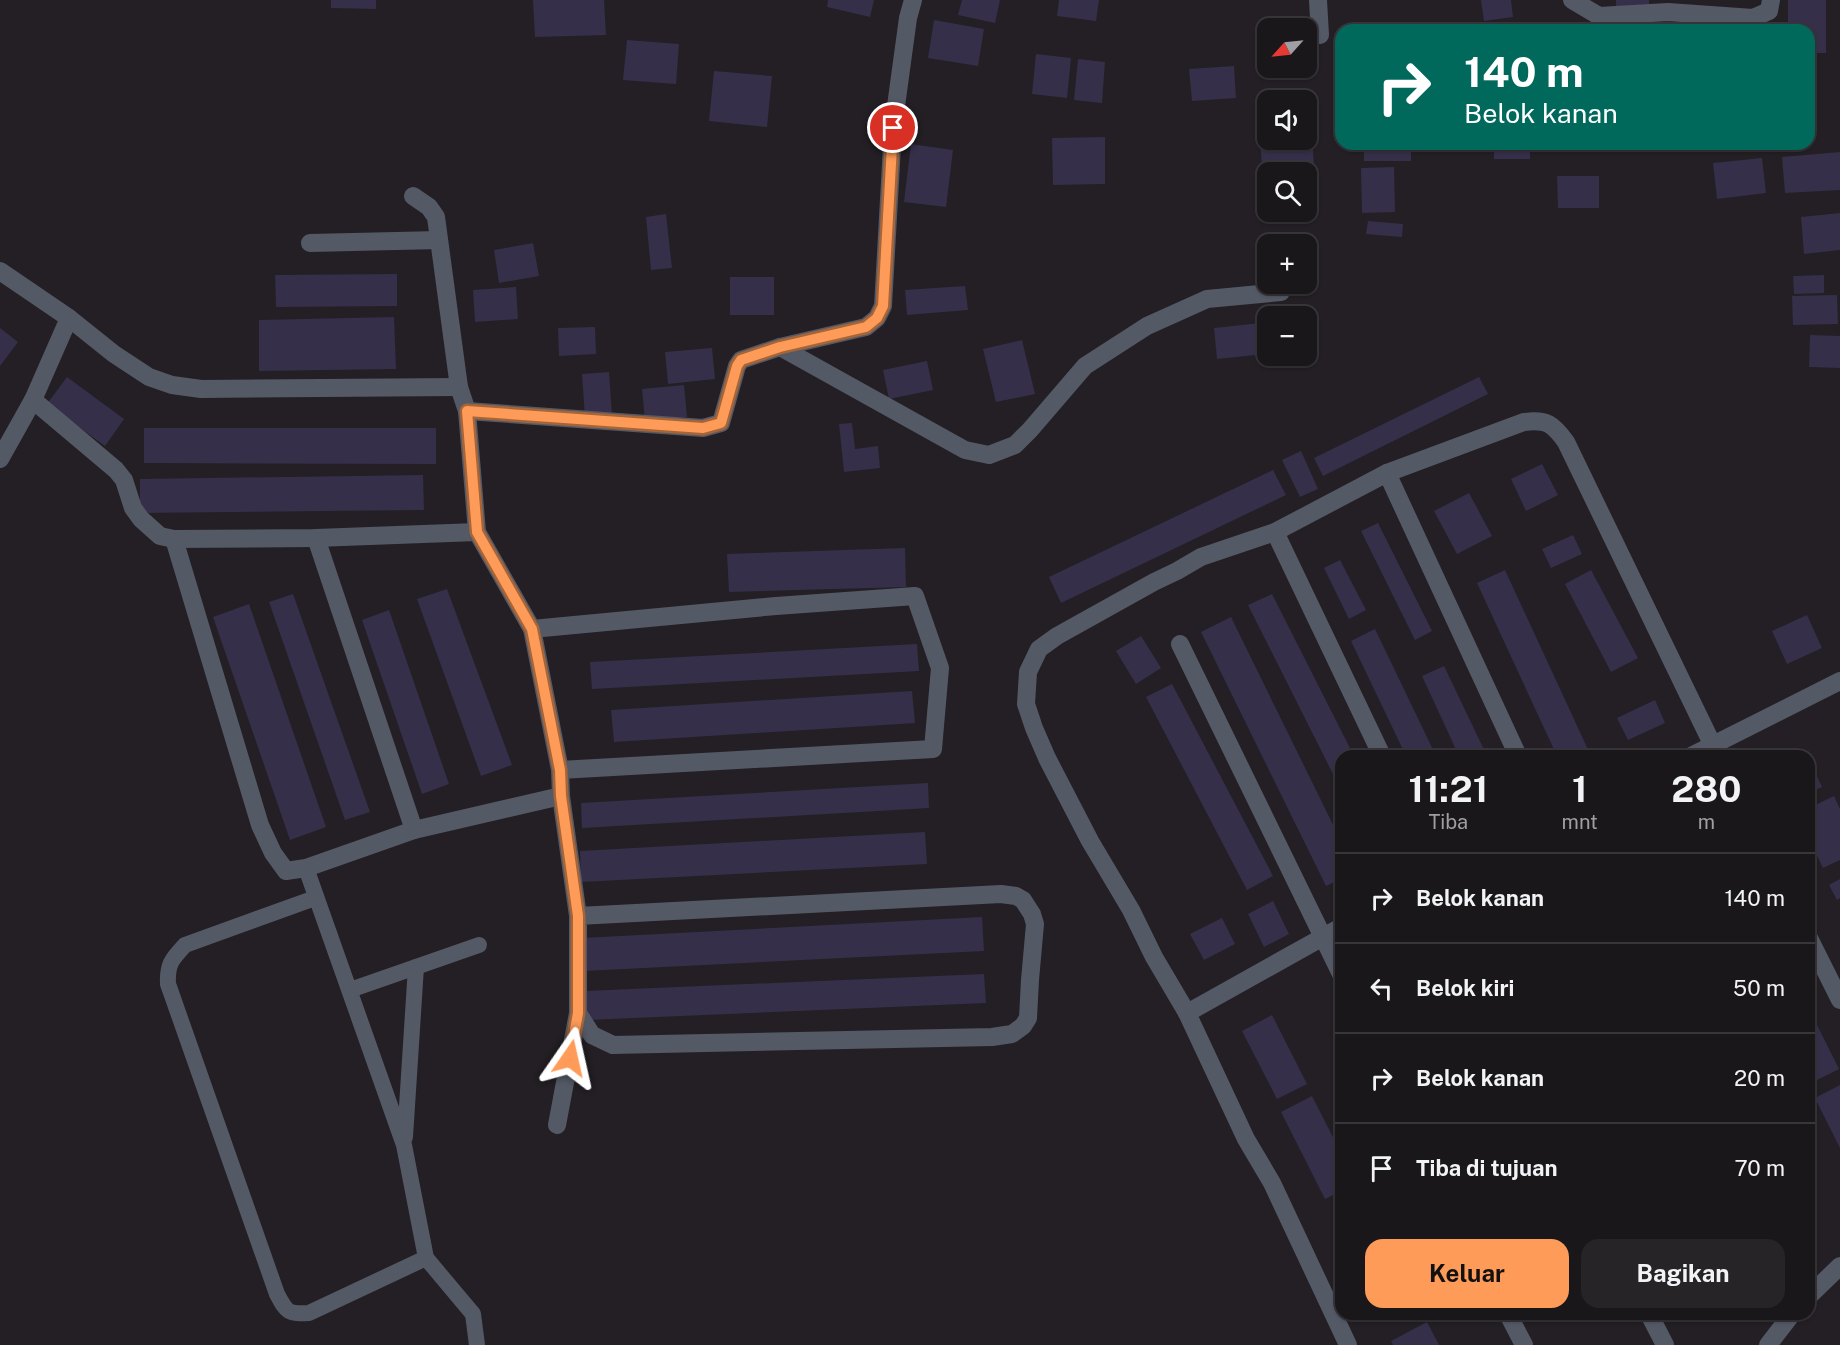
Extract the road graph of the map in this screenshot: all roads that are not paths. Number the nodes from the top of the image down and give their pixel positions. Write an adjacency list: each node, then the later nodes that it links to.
1 (913, 0): 13 (street)
2 (1318, 0): 6 (street)
3 (1572, 0): 5 (street)
4 (1771, 0): 5 (street)
5 (1668, 21)
6 (1320, 35)
7 (412, 196): 8 (street)
8 (439, 240): 9 (street); 14 (street)
9 (310, 243)
10 (0, 271): 12 (street)
11 (1257, 294): 13 (street)
12 (69, 318): 14 (street); 15 (street)
13 (780, 347): 16 (street)
14 (459, 387): 16 (street)
15 (33, 400): 17 (street); 22 (street)
16 (467, 411): 19 (street)
17 (1, 455)
18 (1387, 473): 20 (street); 27 (street); 28 (street)
19 (477, 532): 21 (street); 23 (street)
20 (1275, 532): 26 (street); 44 (street)
21 (316, 538): 22 (street); 31 (street)
22 (174, 539): 32 (street)
23 (532, 629): 29 (street); 29 (street)
24 (1180, 644): 36 (street)
25 (1840, 681): 28 (street)
26 (1379, 750)
27 (1515, 750)
28 (1715, 750)
29 (560, 770): 30 (street)
30 (561, 796): 31 (street); 34 (street)
31 (414, 830): 32 (street)
32 (306, 868): 33 (lane)
33 (315, 898): 41 (lane); 47 (lane)
34 (578, 916): 43 (street); 43 (street)
35 (1335, 930): 36 (street)
36 (1323, 937): 39 (street); 44 (street)
37 (479, 945): 40 (lane)
38 (1815, 950): 42 (street)
39 (1335, 962)
40 (416, 967): 41 (lane); 46 (lane)
41 (350, 990): 46 (lane)
42 (1840, 1000)
43 (578, 1013): 45 (street)
44 (1187, 1014): 50 (street)
45 (557, 1125)
46 (404, 1145): 47 (lane)
47 (430, 1263): 55 (lane)
48 (1840, 1266): 49 (street)
49 (1815, 1290)
50 (1335, 1309)
51 (1339, 1320): 56 (street)
52 (1511, 1320): 57 (street)
53 (1652, 1320): 58 (street)
54 (1787, 1320): 59 (street)
55 (477, 1345)
56 (1348, 1345)
57 (1524, 1345)
58 (1665, 1345)
59 (1768, 1345)

